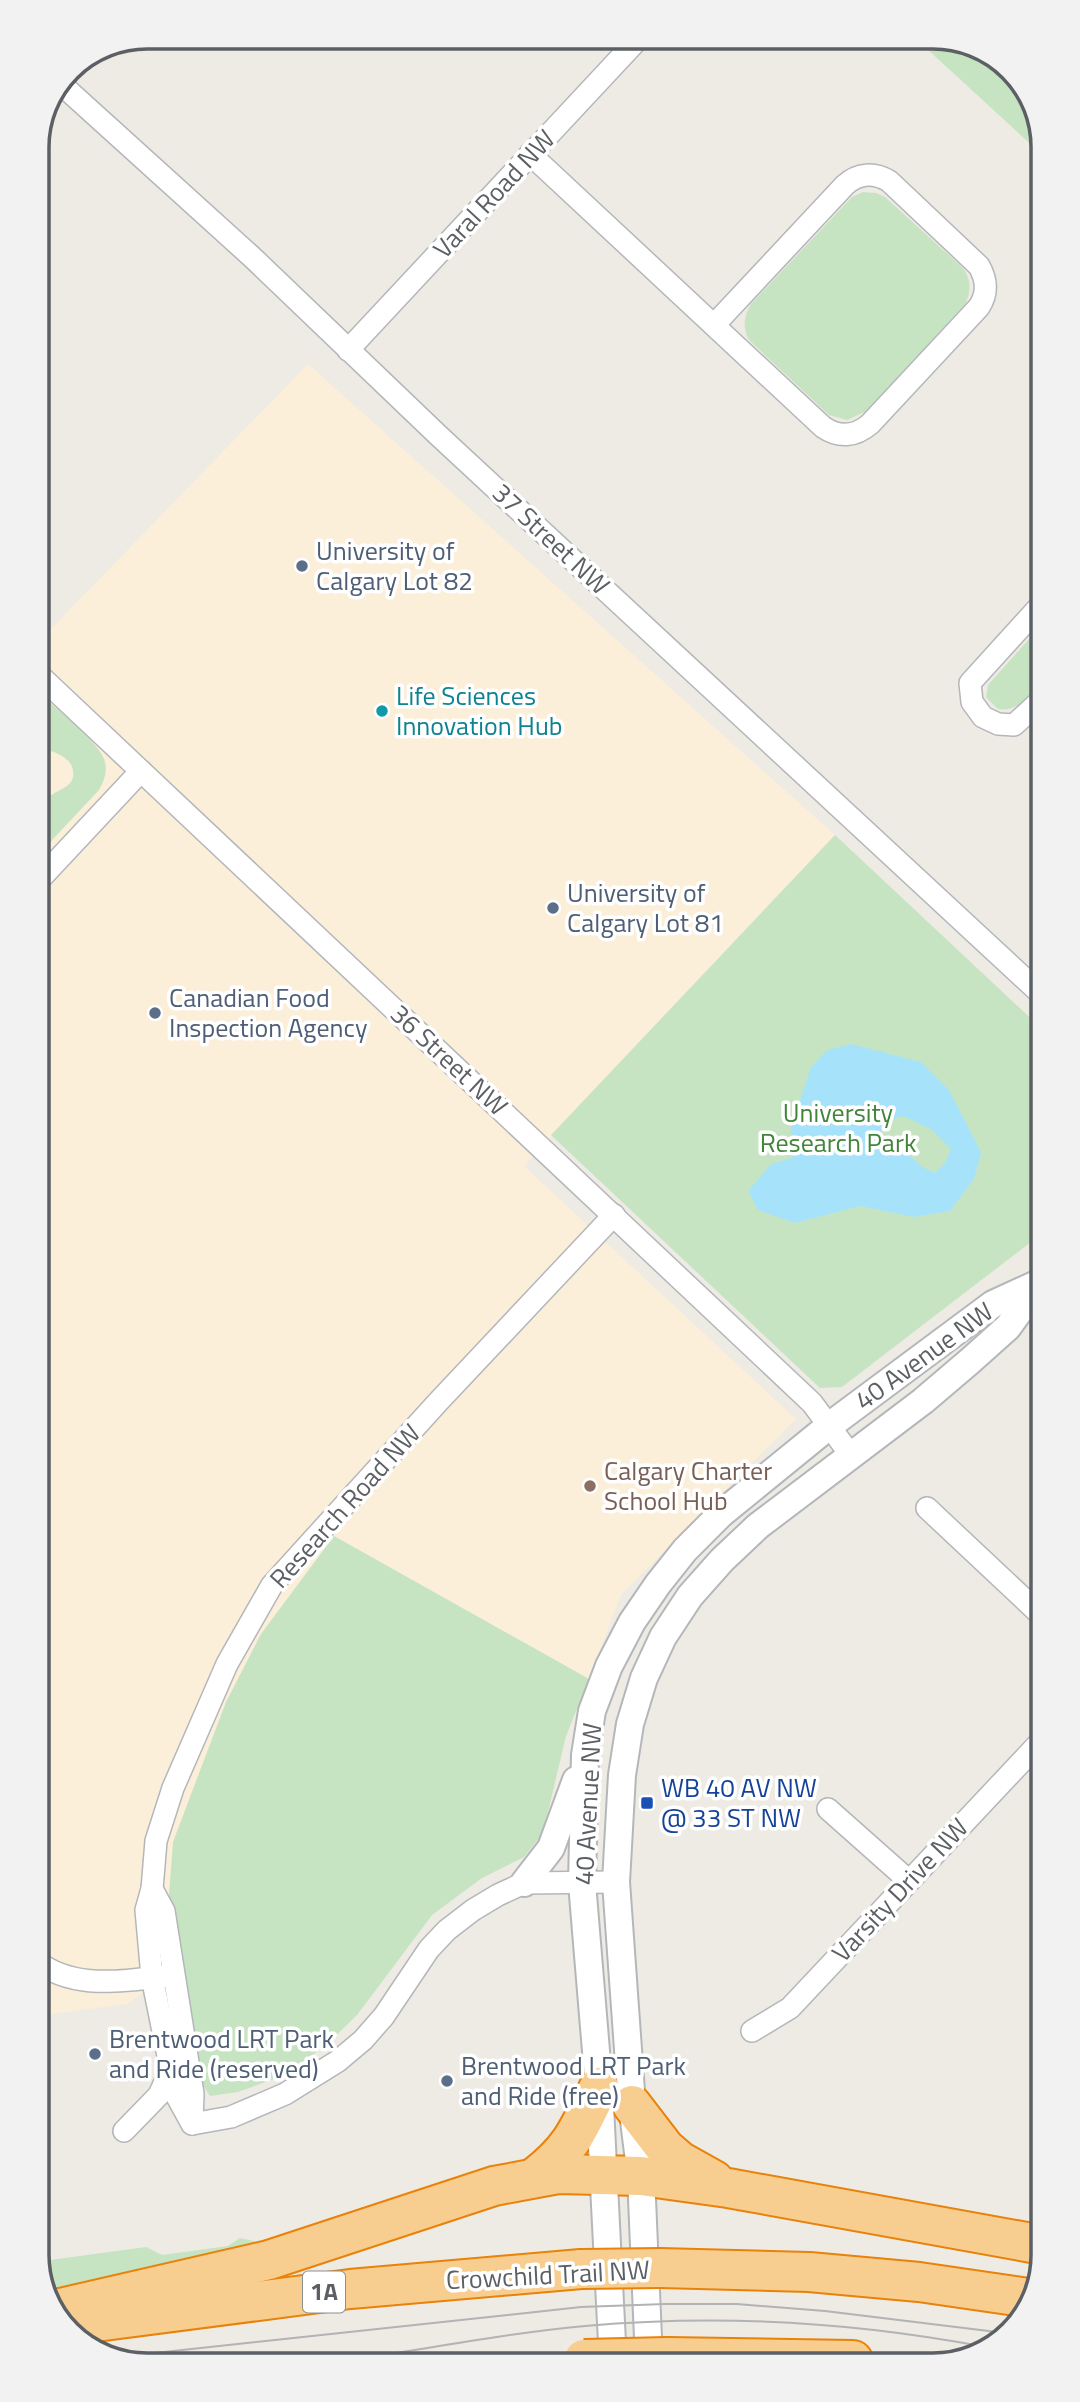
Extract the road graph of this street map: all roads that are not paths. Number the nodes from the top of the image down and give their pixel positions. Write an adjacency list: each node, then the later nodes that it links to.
1 (629, 49): 3 (street, Varal Road NW)
2 (67, 90): 5 (street, 37 Street NW)
3 (530, 154): 4 (street); 5 (street, Varal Road NW)
4 (714, 325): 4 (street)
5 (348, 350): 11 (street, 37 Street NW)
6 (1031, 616): 8 (street)
7 (49, 684): 9 (street, 36 Street NW)
8 (1031, 711)
9 (141, 771): 10 (street); 12 (street, 36 Street NW)
10 (49, 869)
11 (1031, 985)
12 (614, 1215): 15 (street, 36 Street NW); 26 (street, Research Road NW)
13 (1031, 1287): 15 (street, 40 Avenue NW)
14 (1031, 1296): 16 (street, 40 Avenue NW)
15 (829, 1426): 16 (street, 36 Street NW); 20 (street, 40 Avenue NW)
16 (850, 1454): 23 (street, 40 Avenue NW)
17 (927, 1508): 18 (street)
18 (1031, 1606)
19 (1031, 1751): 22 (street, Varsity Drive NW)
20 (584, 1755): 24 (street); 25 (street, 40 Avenue NW)
21 (828, 1809): 22 (street)
22 (908, 1880): 30 (street, Varsity Drive NW)
23 (616, 1882): 25 (street); 33 (street, 40 Avenue NW)
24 (524, 1883): 25 (street); 34 (street)
25 (582, 1883): 32 (street, 40 Avenue NW)
26 (152, 1889): 28 (street, Research Road NW); 29 (street, Research Road NW)
27 (49, 1968): 29 (street)
28 (173, 1975): 29 (street); 34 (street, Research Road NW)
29 (152, 1978): 31 (street, Research Road NW)
30 (752, 2031)
31 (172, 2069): 34 (street, Research Road NW); 35 (street)
32 (599, 2087): 36 (street, 40 Avenue NW); 38 (highway)
33 (632, 2105): 37 (street, 40 Avenue NW); 39 (highway)
34 (192, 2124)
35 (124, 2131)
36 (602, 2174): 37 (highway); 38 (highway); 44 (street, 40 Avenue NW)
37 (641, 2176): 39 (highway); 45 (street, 40 Avenue NW)
38 (535, 2177): 42 (highway)
39 (728, 2188): 40 (highway)
40 (1031, 2243)
41 (1021, 2297): 43 (highway, Crowchild Trail NW / 1A, bridge)
42 (64, 2307)
43 (79, 2325)
44 (587, 2353)
45 (657, 2353)

